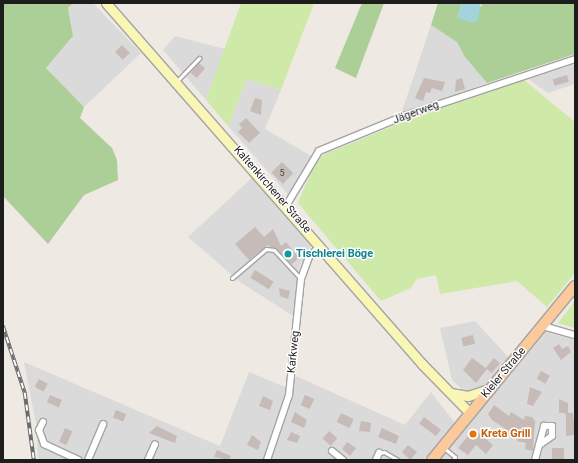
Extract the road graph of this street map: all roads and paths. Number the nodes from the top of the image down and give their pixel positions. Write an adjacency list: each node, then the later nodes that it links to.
1 (106, 3): 4 (main road, Kaltenkirchener Straße)
2 (199, 58): 4 (lane)
3 (575, 59): 5 (street, Jägerweg)
4 (177, 81): 5 (main road, Kaltenkirchener Straße)
5 (286, 206): 6 (main road, Kaltenkirchener Straße)
6 (320, 246): 8 (street, Karkweg); 13 (main road, Kaltenkirchener Straße)
7 (232, 278): 8 (lane)
8 (301, 279): 25 (street, Karkweg)
9 (575, 286): 10 (main road, Kieler Straße)
10 (543, 326): 11 (street); 12 (main road, Kieler Straße)
11 (575, 335)
12 (493, 386): 13 (main road); 14 (main road, Kieler Straße)
13 (450, 393): 14 (main road, Kaltenkirchener Straße)
14 (470, 413): 19 (main road, Kieler Straße)
15 (44, 422): 22 (street)
16 (103, 424): 23 (street)
17 (155, 444): 24 (street)
18 (539, 444): 31 (street)
19 (443, 447): 29 (main road, Kieler Straße); 30 (lane)
20 (332, 451): 26 (street)
21 (379, 453): 27 (street); 28 (lane)
22 (78, 460)
23 (88, 460)
24 (148, 460)
25 (267, 460)
26 (343, 460)
27 (376, 460)
28 (398, 460)
29 (432, 460)
30 (452, 460)
31 (535, 460)

